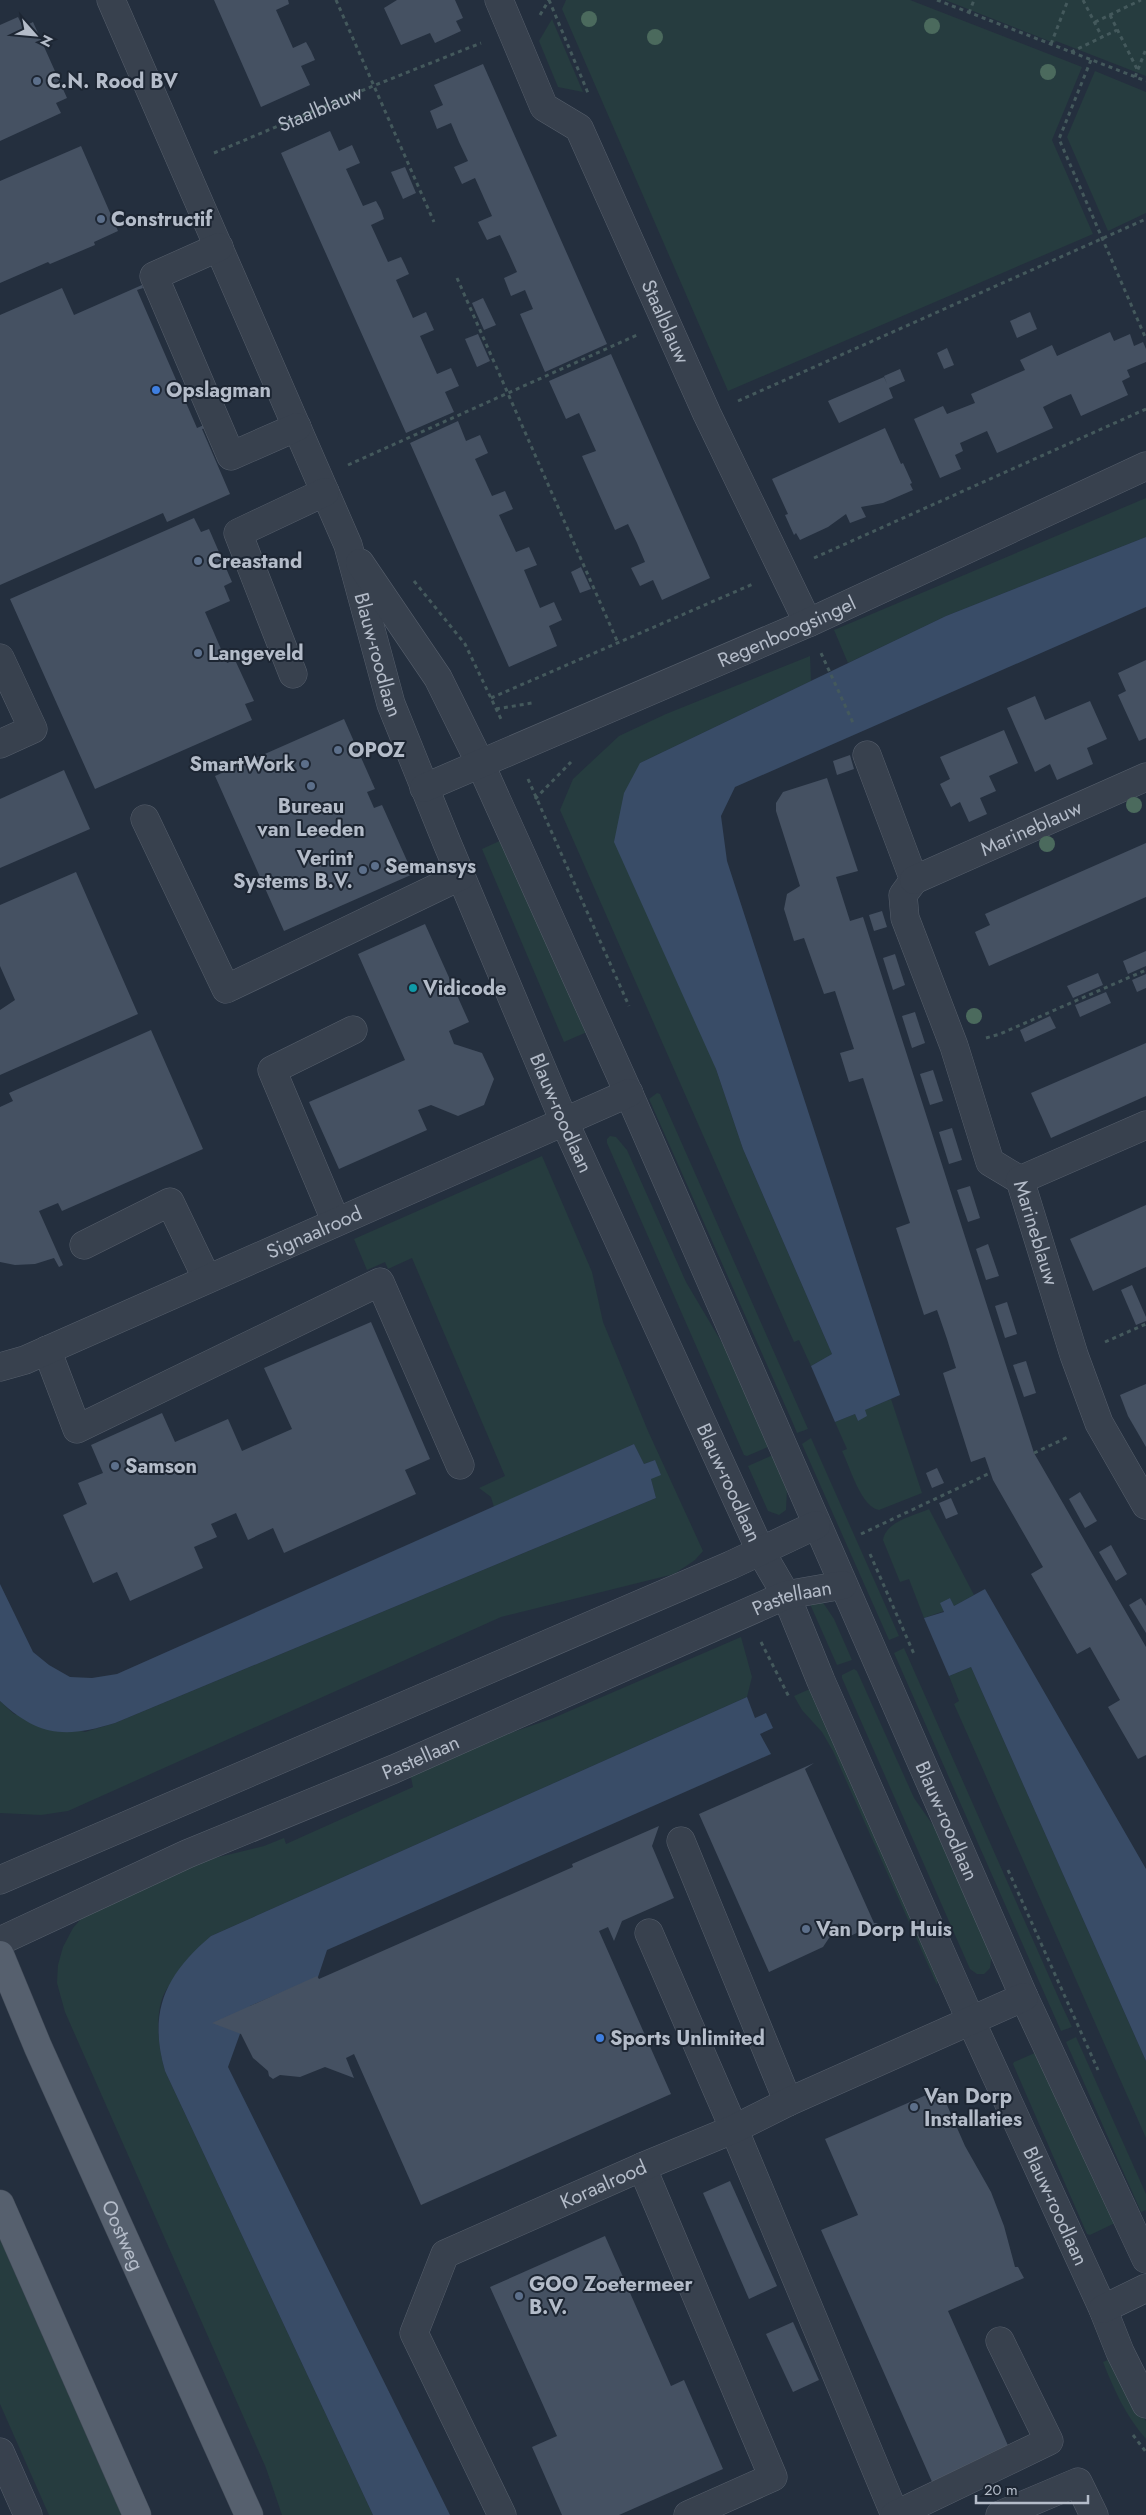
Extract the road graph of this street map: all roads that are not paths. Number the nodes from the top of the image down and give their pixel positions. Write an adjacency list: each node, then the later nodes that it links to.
1 (111, 0): 3 (street, Blauw-roodlaan)
2 (499, 0): 8 (street, Staalblauw)
3 (219, 247): 4 (street, Blauw-roodlaan); 4 (street)
4 (297, 427): 6 (street, Blauw-roodlaan)
5 (1146, 466): 8 (street, Regenboogsingel)
6 (322, 485): 7 (street, Blauw-roodlaan); 10 (street)
7 (348, 545): 13 (street, Blauw-roodlaan); 15 (street, Blauw-roodlaan)
8 (808, 623): 13 (street, Regenboogsingel)
9 (0, 658): 11 (street)
10 (293, 674)
11 (0, 744)
12 (867, 755): 18 (street)
13 (480, 763): 15 (street, Regenboogsingel); 20 (street, Blauw-roodlaan)
14 (1146, 777): 18 (street, Marineblauw)
15 (424, 788): 17 (street, Blauw-roodlaan)
16 (145, 819): 17 (street)
17 (461, 876): 21 (street, Blauw-roodlaan)
18 (914, 880): 23 (street, Marineblauw)
19 (353, 1030): 24 (street)
20 (629, 1093): 21 (street, Signaalrood); 31 (street, Blauw-roodlaan)
21 (564, 1121): 24 (street, Signaalrood); 32 (street, Blauw-roodlaan)
22 (1146, 1125): 23 (street)
23 (1020, 1180): 30 (street, Marineblauw)
24 (336, 1222): 26 (street, Signaalrood)
25 (84, 1245): 26 (street)
26 (207, 1279): 27 (street, Signaalrood)
27 (47, 1350): 28 (street, Signaalrood); 29 (street)
28 (0, 1367)
29 (460, 1465)
30 (1142, 1489)
31 (816, 1525): 32 (street); 33 (street, Blauw-roodlaan)
32 (761, 1552): 34 (street, Blauw-roodlaan); 36 (street)
33 (843, 1585): 34 (street, Pastellaan); 40 (street, Blauw-roodlaan)
34 (786, 1595): 38 (street, Pastellaan); 41 (street, Blauw-roodlaan)
35 (682, 1841): 42 (street)
36 (0, 1880)
37 (649, 1933): 43 (street)
38 (0, 1942)
39 (0, 1955): 54 (main road, Oostweg)
40 (1024, 1997): 41 (street, Koraalrood); 46 (street, Blauw-roodlaan)
41 (971, 2020): 42 (street, Koraalrood); 48 (street, Blauw-roodlaan)
42 (788, 2102): 43 (street, Koraalrood)
43 (734, 2129): 44 (street, Koraalrood); 57 (street)
44 (642, 2167): 55 (street, Koraalrood); 56 (street)
45 (0, 2204): 53 (main road)
46 (1146, 2259)
47 (1146, 2288): 48 (street)
48 (1104, 2309): 50 (street, Blauw-roodlaan)
49 (1000, 2341): 57 (street)
50 (1146, 2404)
51 (0, 2452): 52 (street)
52 (28, 2515)
53 (137, 2515)
54 (249, 2515)
55 (502, 2515)
56 (688, 2515)
57 (895, 2515)
58 (1000, 2515): 59 (street)
59 (1094, 2515)

